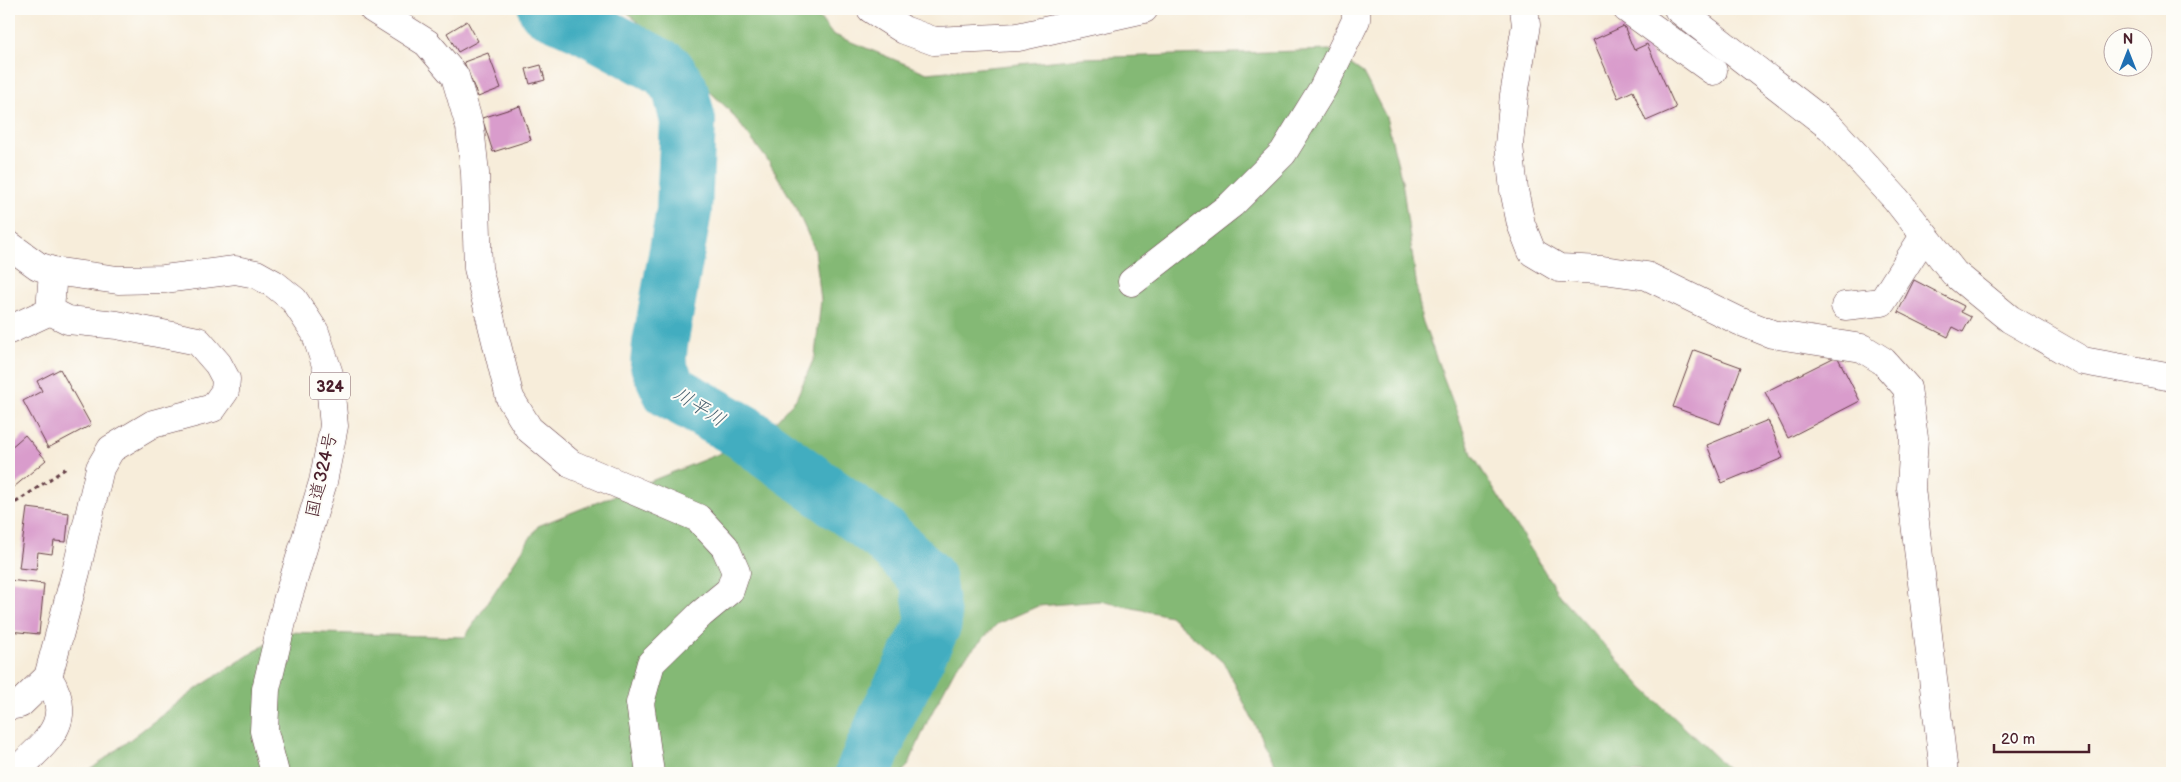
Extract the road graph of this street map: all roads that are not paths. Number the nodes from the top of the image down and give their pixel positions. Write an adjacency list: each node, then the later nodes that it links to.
1 (373, 9): 21 (main road)
2 (871, 9): 3 (main road)
3 (1144, 9)
4 (1356, 9): 12 (main road)
5 (1524, 9): 22 (main road)
6 (1626, 9): 8 (main road)
7 (1678, 9): 9 (main road)
8 (1713, 71)
9 (1924, 236): 13 (main road); 16 (main road)
10 (9, 245): 11 (main road, 国道324号 / 324)
11 (53, 271): 14 (main road); 20 (main road, 国道324号 / 324)
12 (1132, 282)
13 (1845, 306)
14 (50, 311): 15 (main road); 17 (main road)
15 (9, 330)
16 (2172, 377)
17 (48, 677): 18 (main road); 19 (main road)
18 (9, 706)
19 (14, 773)
20 (275, 773)
21 (650, 773)
22 (1944, 773)

